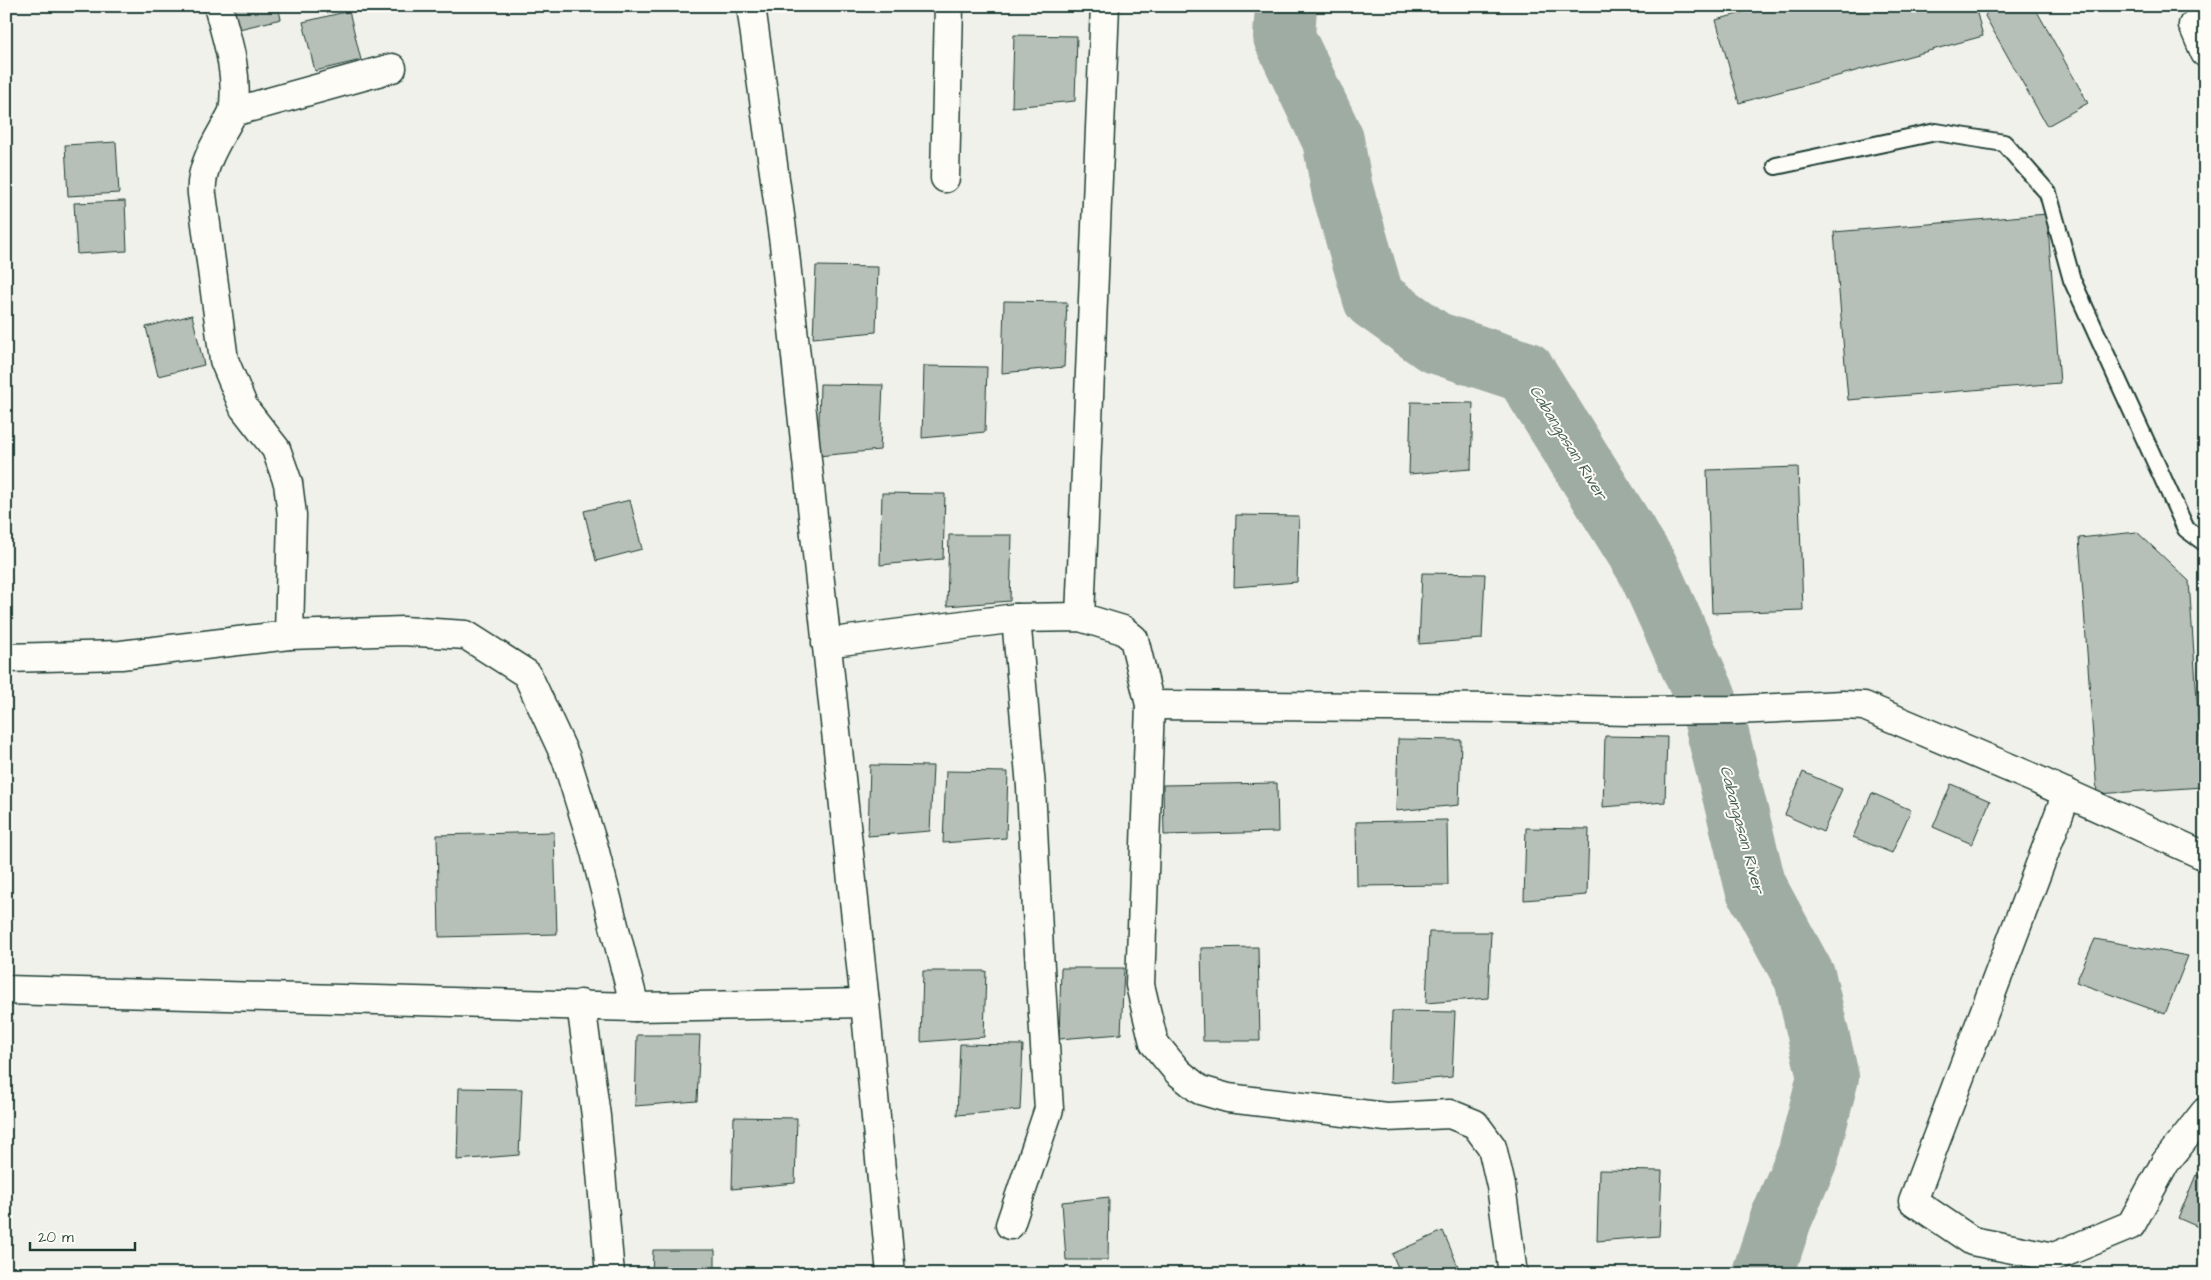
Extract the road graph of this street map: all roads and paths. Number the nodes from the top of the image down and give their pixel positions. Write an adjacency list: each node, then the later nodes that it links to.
1 (218, 6): 8 (street)
2 (751, 6): 15 (street)
3 (949, 6): 10 (street)
4 (1105, 6): 12 (street)
5 (2193, 25): 6 (street)
6 (2205, 53)
7 (392, 68): 8 (street)
8 (233, 112): 14 (street)
9 (1776, 166): 11 (lane)
10 (945, 178)
11 (2205, 543)
12 (1080, 617): 13 (street); 17 (street)
13 (1016, 618): 15 (street); 25 (street)
14 (288, 636): 16 (street); 23 (street)
15 (826, 642): 21 (street)
16 (6, 658)
17 (1150, 705): 18 (street); 28 (street)
18 (2067, 793): 19 (street); 24 (street)
19 (2205, 856)
20 (6, 990): 22 (street)
21 (865, 1003): 23 (street); 27 (street)
22 (581, 1004): 23 (street); 26 (street)
23 (635, 1007)
24 (2205, 1112)
25 (1010, 1224)
26 (610, 1274)
27 (891, 1274)
28 (1513, 1274)

